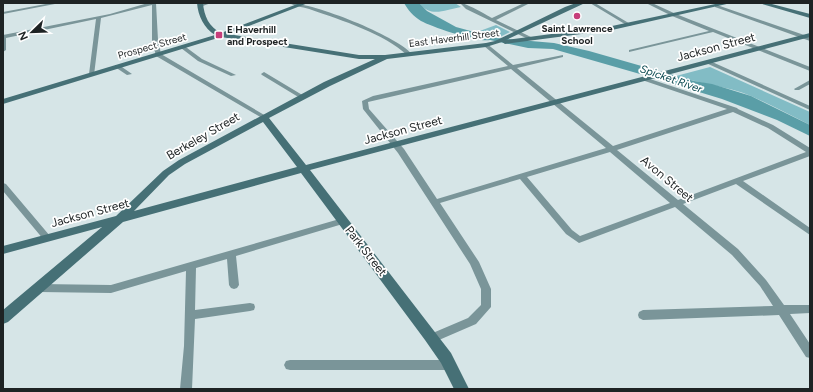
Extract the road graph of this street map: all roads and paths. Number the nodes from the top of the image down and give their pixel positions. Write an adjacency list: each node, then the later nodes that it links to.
1 (58, 3): 12 (street)
2 (154, 3): 19 (street); 35 (street)
3 (209, 3): 13 (street)
4 (291, 3): 14 (street)
5 (462, 3): 20 (street)
6 (528, 3): 20 (street)
7 (582, 3): 23 (main road)
8 (592, 3): 21 (street)
9 (648, 3): 17 (street)
10 (728, 3): 15 (main road, East Haverhill Street)
11 (762, 3): 18 (main road)
12 (46, 4): 16 (street)
13 (200, 4): 24 (main road)
14 (302, 4): 24 (main road, Prospect Street); 34 (street)
15 (717, 6): 17 (main road, East Haverhill Street); 26 (street)
16 (3, 13)
17 (674, 15): 21 (main road, East Haverhill Street); 22 (street)
18 (810, 16)
19 (99, 18): 25 (street); 43 (street)
20 (492, 20): 23 (street)
21 (630, 24): 27 (main road, East Haverhill Street)
22 (714, 31): 30 (street); 32 (street)
23 (517, 33): 27 (street); 28 (main road)
24 (221, 36): 29 (main road, Prospect Street); 33 (main road, East Haverhill Street)
25 (4, 37): 31 (street)
26 (808, 37): 30 (main road, Jackson Street)
27 (530, 39): 28 (main road, East Haverhill Street)
28 (489, 44): 34 (main road, East Haverhill Street); 41 (street, Avon Street)
29 (183, 47): 35 (main road, Prospect Street); 46 (street)
30 (759, 49): 38 (main road, Jackson Street); 42 (street)
31 (3, 50)
32 (631, 51)
33 (326, 52): 37 (main road, East Haverhill Street); 40 (main road)
34 (408, 54): 37 (main road, East Haverhill Street)
35 (158, 55): 39 (main road, Prospect Street); 55 (street)
36 (561, 56): 41 (street)
37 (384, 57): 40 (main road, Berkeley Street)
38 (708, 62): 47 (main road, Jackson Street); 53 (street)
39 (117, 66): 43 (main road, Prospect Street); 44 (street)
40 (347, 67): 50 (main road, Berkeley Street)
41 (514, 67): 52 (street, Avon Street); 56 (street)
42 (810, 69)
43 (92, 74): 51 (main road, Prospect Street)
44 (129, 74)
45 (264, 74): 50 (street)
46 (233, 75)
47 (646, 79): 52 (main road, Jackson Street); 54 (street)
48 (810, 82): 49 (street)
49 (797, 90)
50 (302, 97): 55 (main road, Berkeley Street)
51 (3, 102)
52 (556, 102): 56 (main road, Jackson Street); 57 (street, Avon Street)
53 (810, 108)
54 (735, 109): 57 (street); 58 (street)
55 (264, 117): 59 (main road, Park Street); 65 (main road, Berkeley Street)
56 (396, 145): 59 (main road, Jackson Street); 63 (street)
57 (612, 148): 60 (street); 64 (street, Avon Street)
58 (810, 152): 61 (street)
59 (303, 169): 65 (main road, Jackson Street); 66 (main road, Park Street)
60 (522, 176): 63 (street); 64 (street)
61 (738, 180): 64 (street); 67 (street)
62 (3, 186): 68 (street)
63 (435, 202): 80 (street)
64 (678, 203): 76 (street, Avon Street)
65 (119, 219): 68 (main road, Jackson Street); 73 (main road, Berkeley Street)
66 (343, 221): 70 (street); 80 (main road, Park Street)
67 (810, 232)
68 (47, 238): 69 (main road, Jackson Street)
69 (3, 250)
70 (231, 254): 71 (street); 72 (street)
71 (191, 266): 73 (street); 77 (street)
72 (234, 285)
73 (40, 288): 79 (main road, Berkeley Street)
74 (250, 307): 77 (street)
75 (810, 309): 76 (street)
76 (781, 310): 78 (street); 81 (street, Avon Street)
77 (190, 315): 84 (street)
78 (643, 316)
79 (3, 318)
80 (432, 338): 83 (main road, Park Street)
81 (810, 353)
82 (290, 365): 83 (street)
83 (450, 365): 85 (main road, Park Street)
84 (186, 389)
85 (462, 389)

